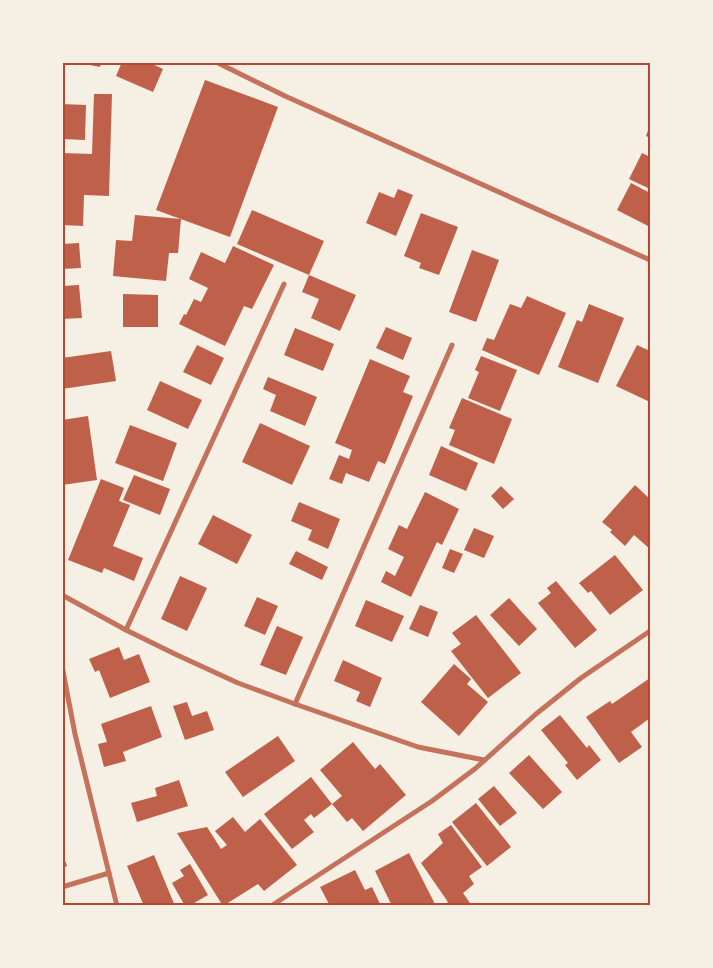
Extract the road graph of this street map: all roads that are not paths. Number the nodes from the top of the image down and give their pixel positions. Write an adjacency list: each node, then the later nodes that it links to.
1 (216, 62): 2 (street)
2 (650, 260)
3 (284, 284): 6 (street)
4 (452, 345): 9 (street)
5 (62, 595): 6 (street)
6 (126, 630): 9 (street)
7 (650, 631): 10 (street)
8 (62, 666): 11 (street)
9 (295, 704): 10 (street)
10 (484, 760): 14 (street)
11 (109, 873): 12 (street); 13 (street)
12 (62, 887)
13 (117, 906)
14 (272, 906)

